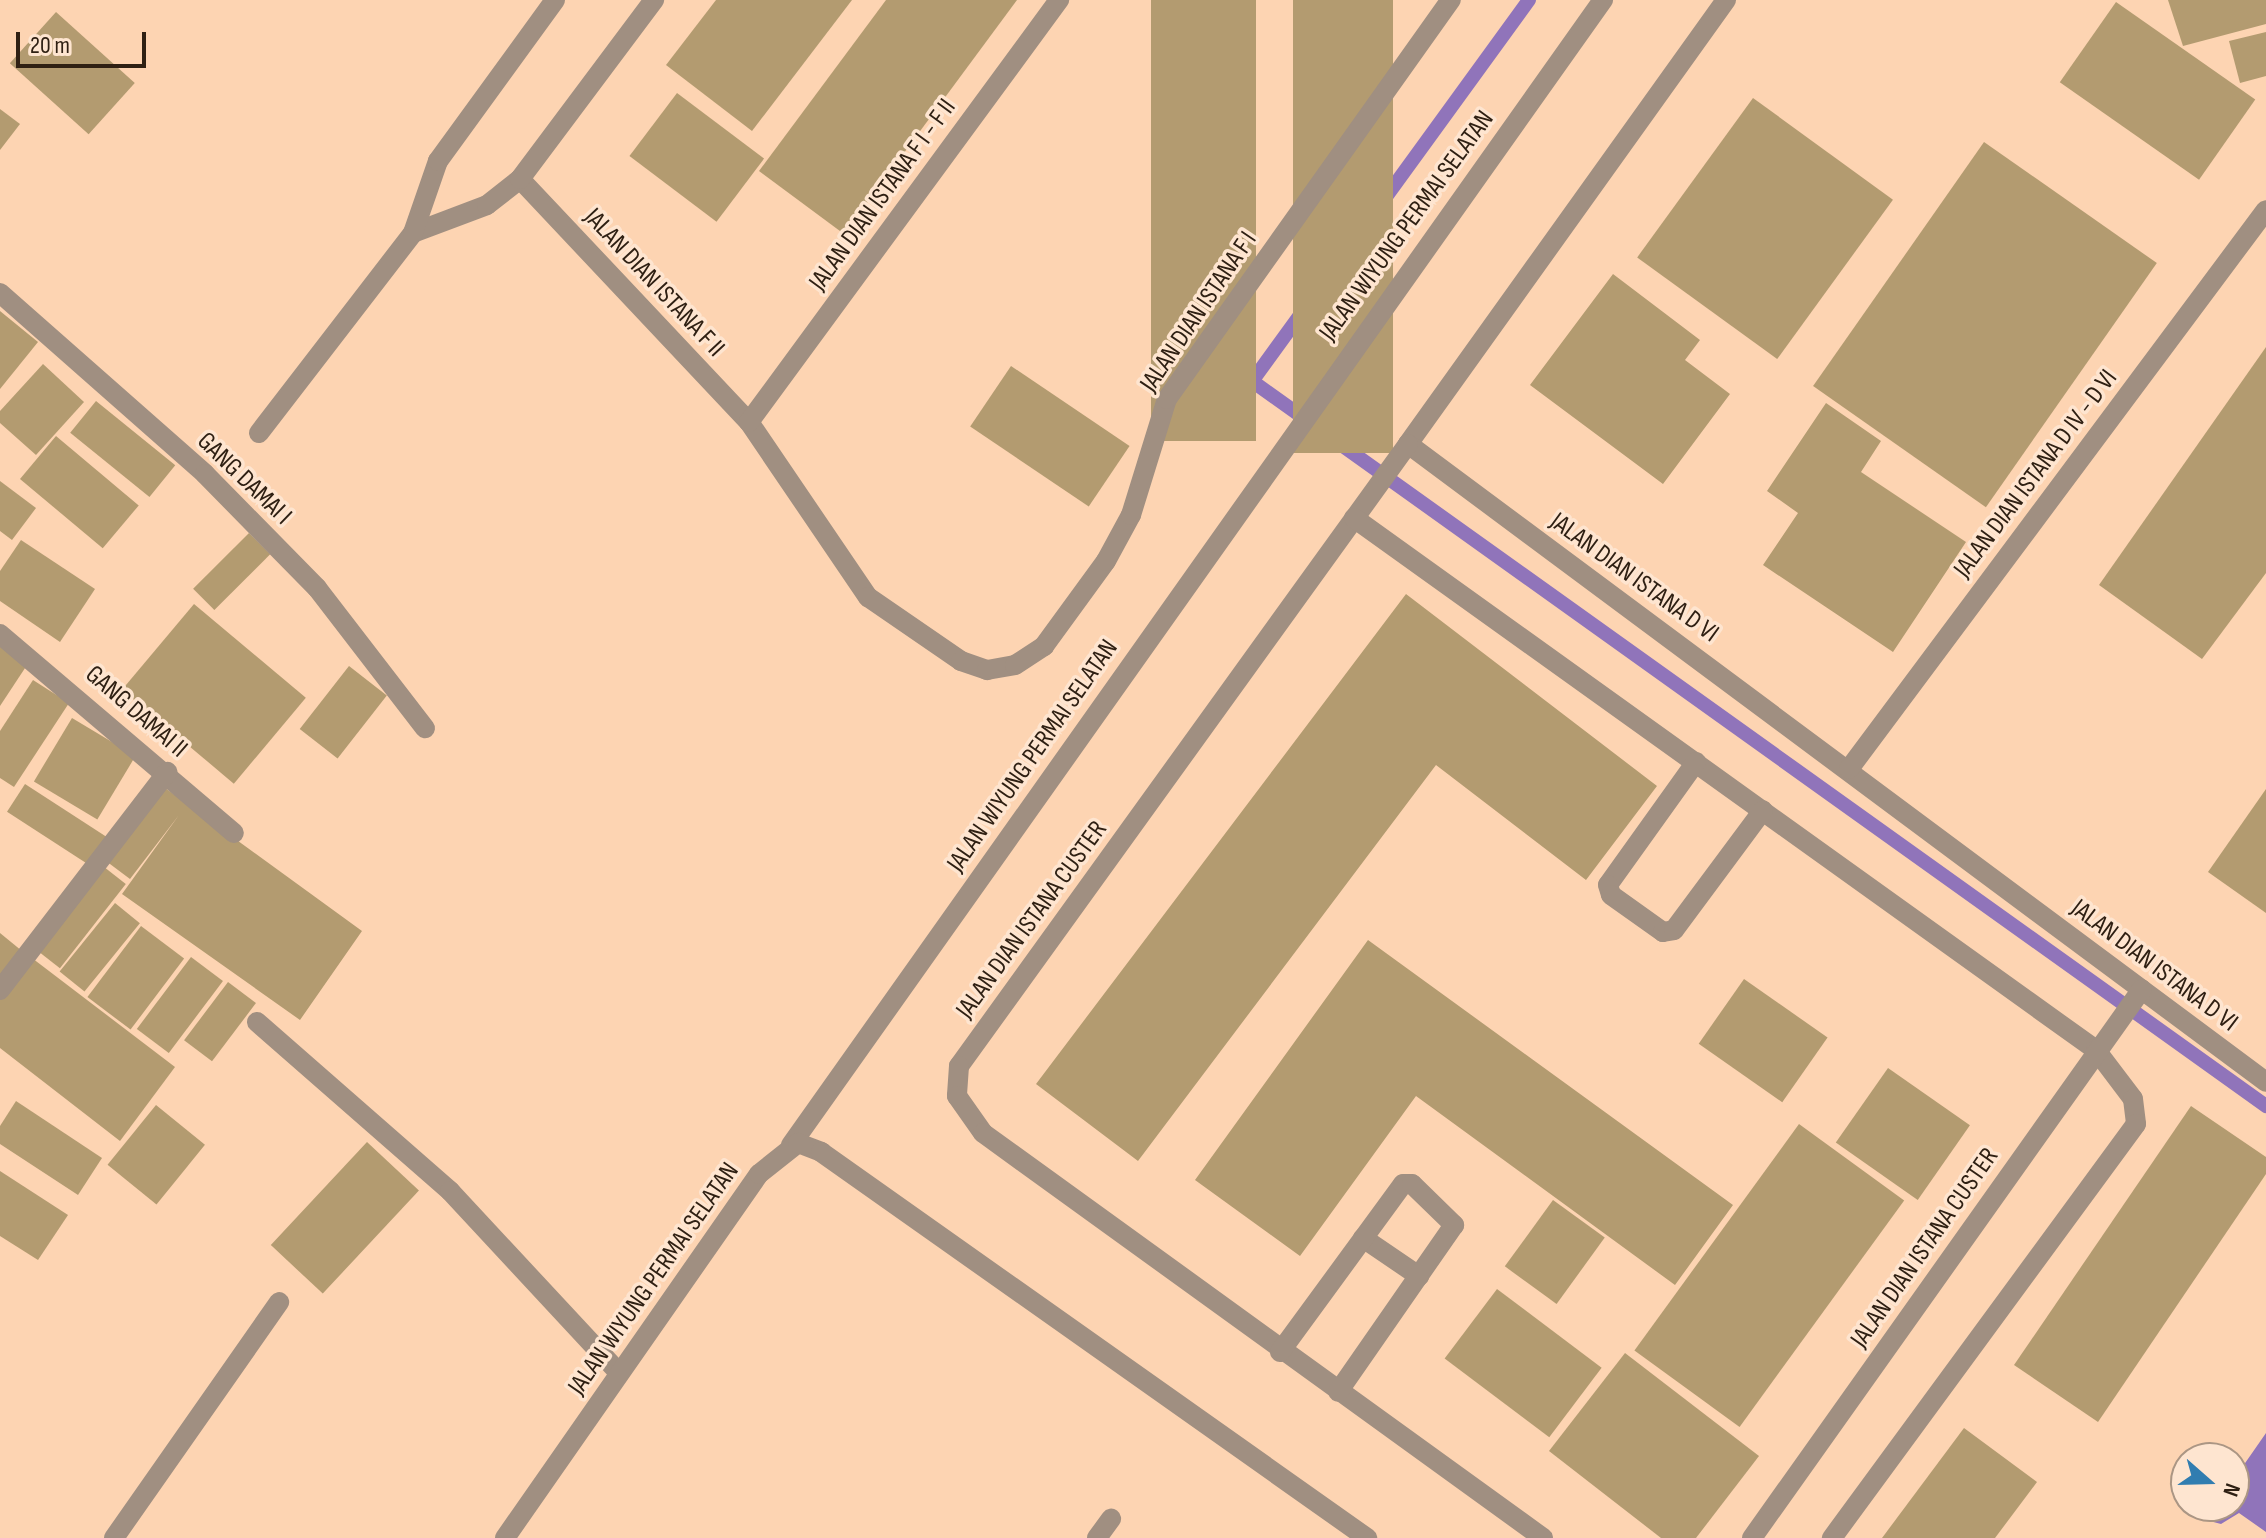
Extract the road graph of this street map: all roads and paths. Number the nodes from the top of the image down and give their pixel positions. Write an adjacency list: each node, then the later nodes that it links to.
1 (555, 0): 9 (street)
2 (654, 0): 7 (street)
3 (1059, 0): 11 (street, JALAN DIAN ISTANA F I - F II)
4 (1451, 0): 11 (street, JALAN DIAN ISTANA F I)
5 (1603, 0): 27 (street, JALAN WIYUNG PERMAI SELATAN)
6 (1726, 0): 13 (street)
7 (520, 179): 9 (street); 11 (street, JALAN DIAN ISTANA F II)
8 (2266, 210): 18 (street, JALAN DIAN ISTANA D IV - D VI)
9 (413, 233): 12 (street)
10 (0, 293): 16 (street, GANG DAMAI I)
11 (749, 422)
12 (259, 433)
13 (1408, 444): 14 (street, JALAN DIAN ISTANA CUSTER); 18 (street, JALAN DIAN ISTANA D VI)
14 (1359, 510): 17 (street); 31 (street, JALAN DIAN ISTANA CUSTER)
15 (0, 634): 19 (street, GANG DAMAI II)
16 (425, 728)
17 (1696, 762): 20 (street); 20 (street)
18 (1849, 769): 23 (street, JALAN DIAN ISTANA D VI)
19 (167, 772): 21 (street, GANG DAMAI II); 22 (street)
20 (1763, 810): 25 (street)
21 (234, 833)
22 (0, 990)
23 (2138, 995): 25 (street, JALAN DIAN ISTANA CUSTER); 26 (street, JALAN DIAN ISTANA D VI)
24 (257, 1022): 32 (street)
25 (2098, 1047): 40 (street, JALAN DIAN ISTANA CUSTER); 41 (street)
26 (2266, 1082)
27 (791, 1145): 32 (street, JALAN WIYUNG PERMAI SELATAN); 38 (street)
28 (1363, 1238): 29 (street); 29 (street); 31 (street)
29 (1419, 1276): 33 (street)
30 (279, 1302): 35 (street)
31 (1280, 1352): 33 (street, JALAN DIAN ISTANA CUSTER)
32 (619, 1373): 36 (street, JALAN WIYUNG PERMAI SELATAN)
33 (1338, 1392): 39 (street, JALAN DIAN ISTANA CUSTER)
34 (1111, 1519): 37 (street)
35 (114, 1538)
36 (505, 1538)
37 (1097, 1538)
38 (1367, 1538)
39 (1543, 1538)
40 (1752, 1538)
41 (1832, 1538)

